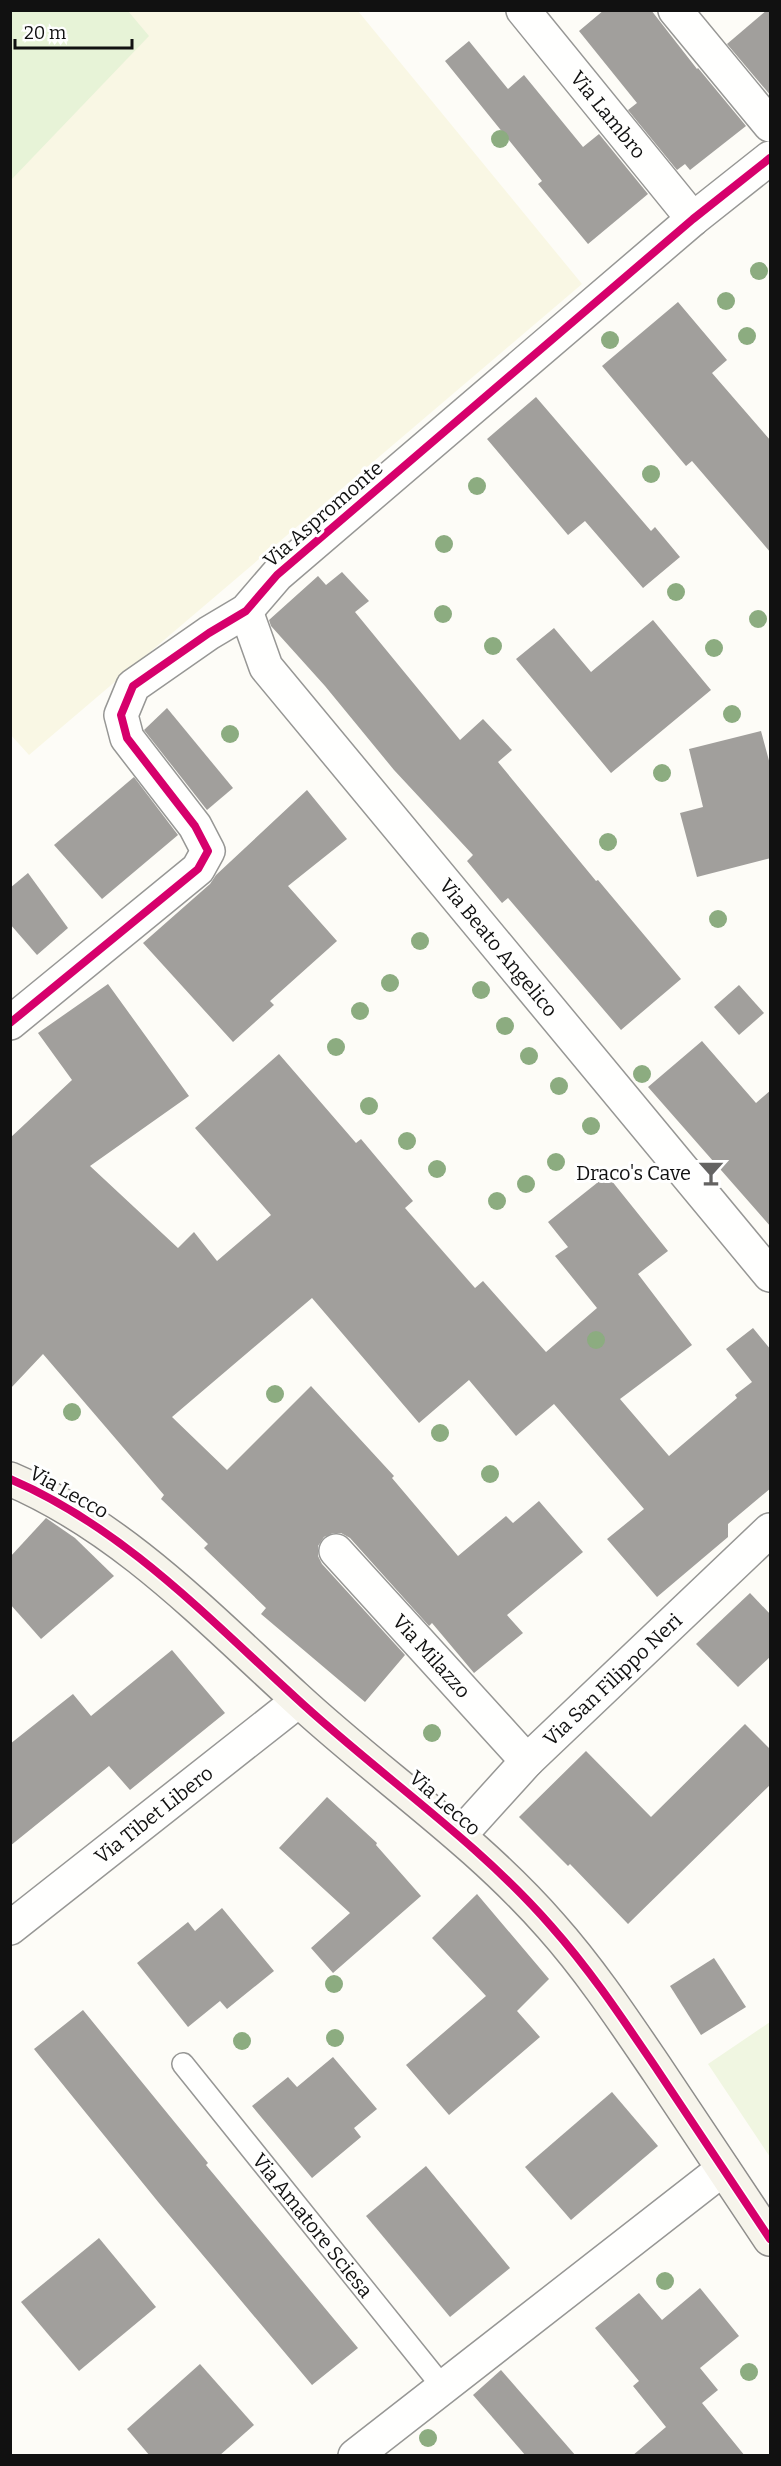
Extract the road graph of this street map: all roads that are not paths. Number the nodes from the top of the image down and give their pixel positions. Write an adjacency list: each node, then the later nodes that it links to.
1 (523, 10): 5 (street, Via Lambro)
2 (675, 10): 3 (street)
3 (771, 125)
4 (771, 158): 5 (street, Via Aspromonte)
5 (693, 219): 6 (street, Via Aspromonte)
6 (246, 611): 7 (street, Via Aspromonte); 8 (street, Via Beato Angelico)
7 (10, 1023)
8 (771, 1275)
9 (10, 1479): 12 (street, Via Lecco)
10 (771, 1530): 13 (street, Via San Filippo Neri)
11 (336, 1551): 13 (street, Via Milazzo)
12 (298, 1701): 14 (street, Via Lecco); 15 (street, Via Tibet Libero)
13 (527, 1761): 14 (street, Via San Filippo Neri)
14 (460, 1835): 17 (street, Via Lecco)
15 (10, 1928)
16 (183, 2064): 19 (lane, Via Amatore Sciesa)
17 (723, 2169): 18 (street, Via Lecco); 19 (street)
18 (771, 2239)
19 (442, 2386): 20 (street)
20 (355, 2456)

